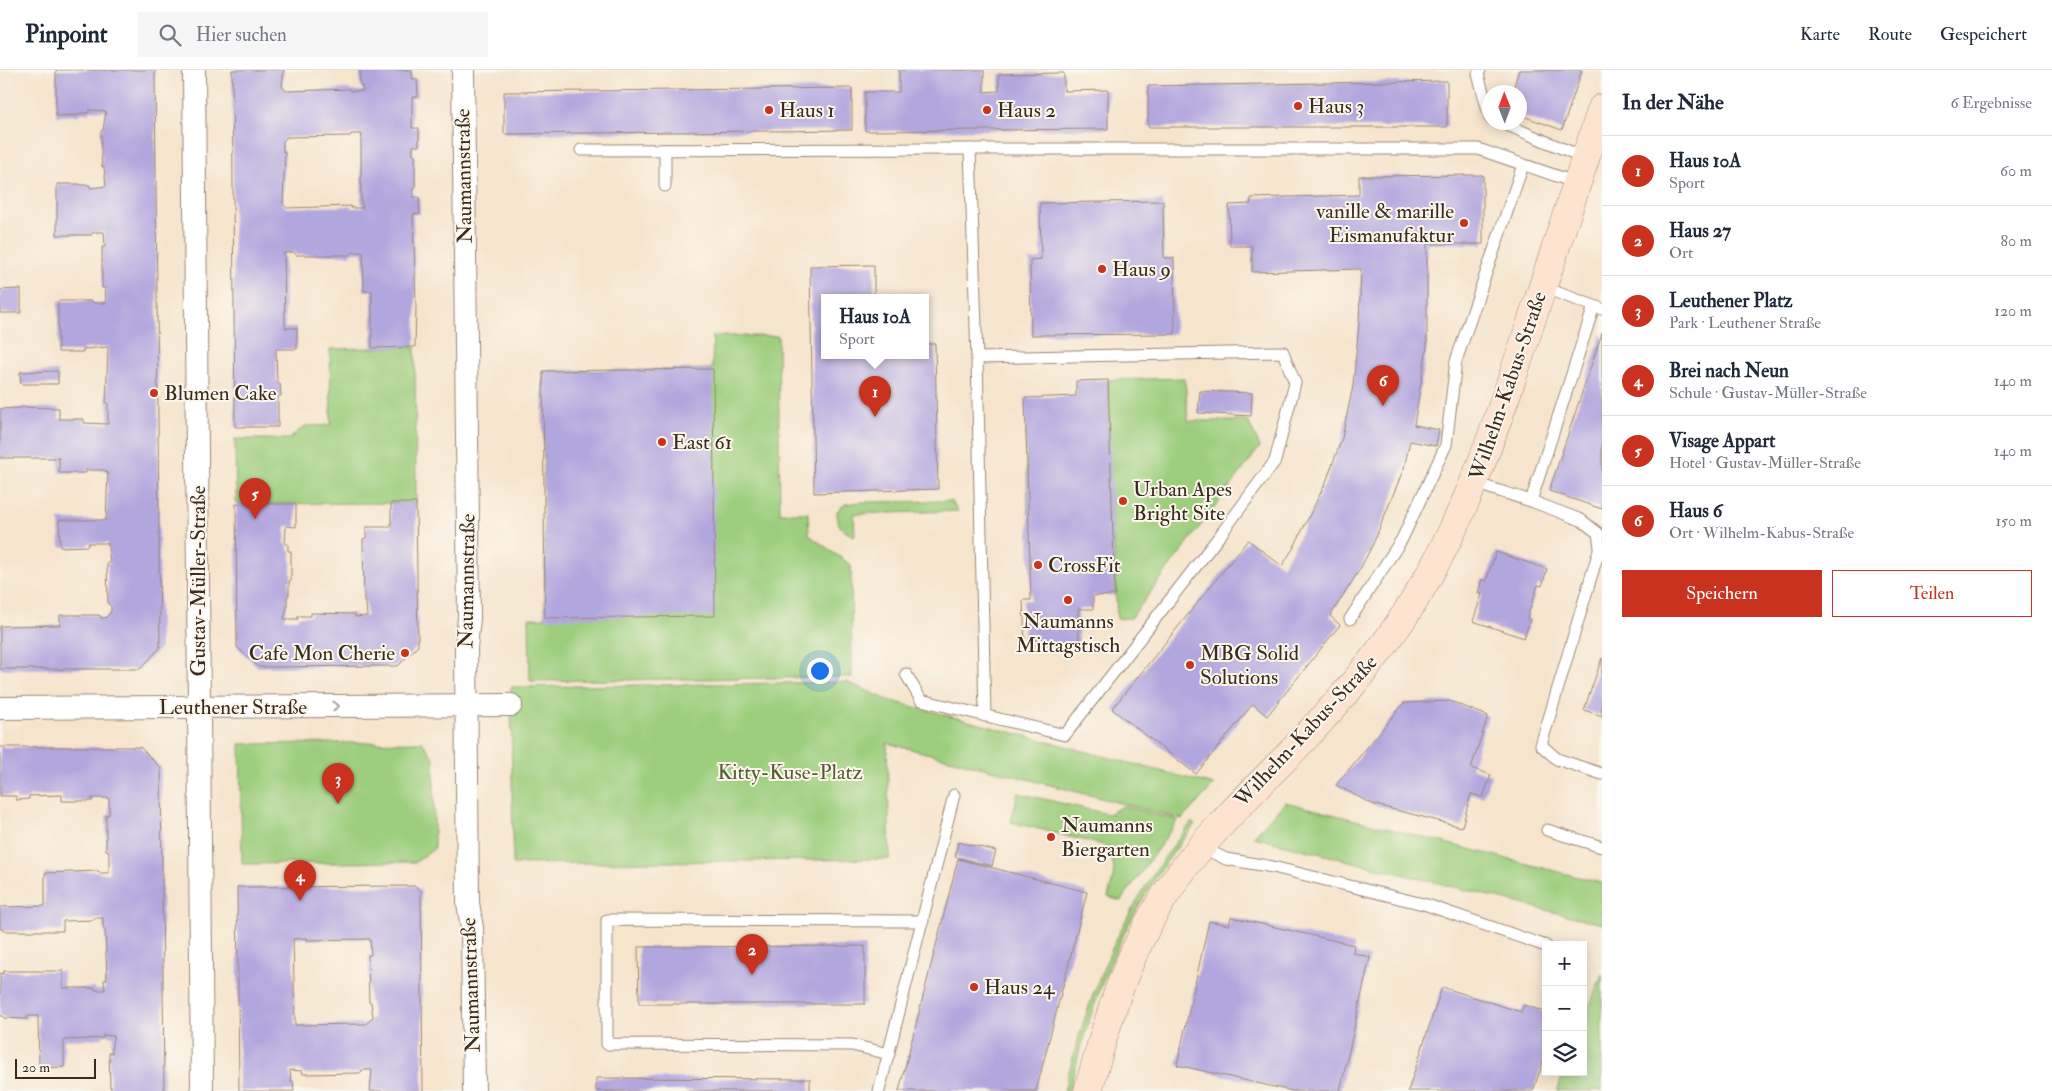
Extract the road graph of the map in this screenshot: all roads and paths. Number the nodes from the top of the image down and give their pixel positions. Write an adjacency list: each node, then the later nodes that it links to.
1 (194, 70): 22 (street, Gustav-Müller-Straße)
2 (463, 70): 20 (street, Naumannstraße)
3 (1480, 70): 4 (lane)
4 (1482, 89)
5 (1602, 108): 11 (street, Wilhelm-Kabus-Straße)
6 (1514, 130): 11 (lane)
7 (970, 149): 9 (lane); 10 (lane); 15 (lane)
8 (581, 150): 9 (lane)
9 (665, 150): 12 (lane)
10 (1523, 165): 11 (lane); 18 (lane)
11 (1581, 170): 13 (street, Wilhelm-Kabus-Straße)
12 (665, 186)
13 (1542, 287): 14 (lane); 16 (street, Wilhelm-Kabus-Straße)
14 (1598, 307): 17 (lane)
15 (978, 358): 24 (lane); 24 (lane)
16 (1474, 483): 17 (lane); 28 (street, Wilhelm-Kabus-Straße)
17 (1531, 501): 25 (lane)
18 (1350, 619)
19 (906, 674): 24 (lane)
20 (466, 705): 21 (street, Leuthener Straße); 22 (street, Leuthener Straße, one-way to 20); 34 (street, Naumannstraße)
21 (512, 705)
22 (199, 706): 23 (street, Leuthener Straße); 33 (street, Gustav-Müller-Straße)
23 (0, 708)
24 (985, 716)
25 (1602, 774)
26 (954, 796): 30 (lane)
27 (1547, 830): 29 (lane)
28 (1201, 847): 31 (lane); 36 (street, Wilhelm-Kabus-Straße)
29 (1602, 847)
30 (923, 921): 32 (lane); 32 (lane)
31 (1542, 945)
32 (888, 1054): 35 (lane)
33 (202, 1091)
34 (474, 1091)
35 (879, 1091)
36 (1088, 1091)

